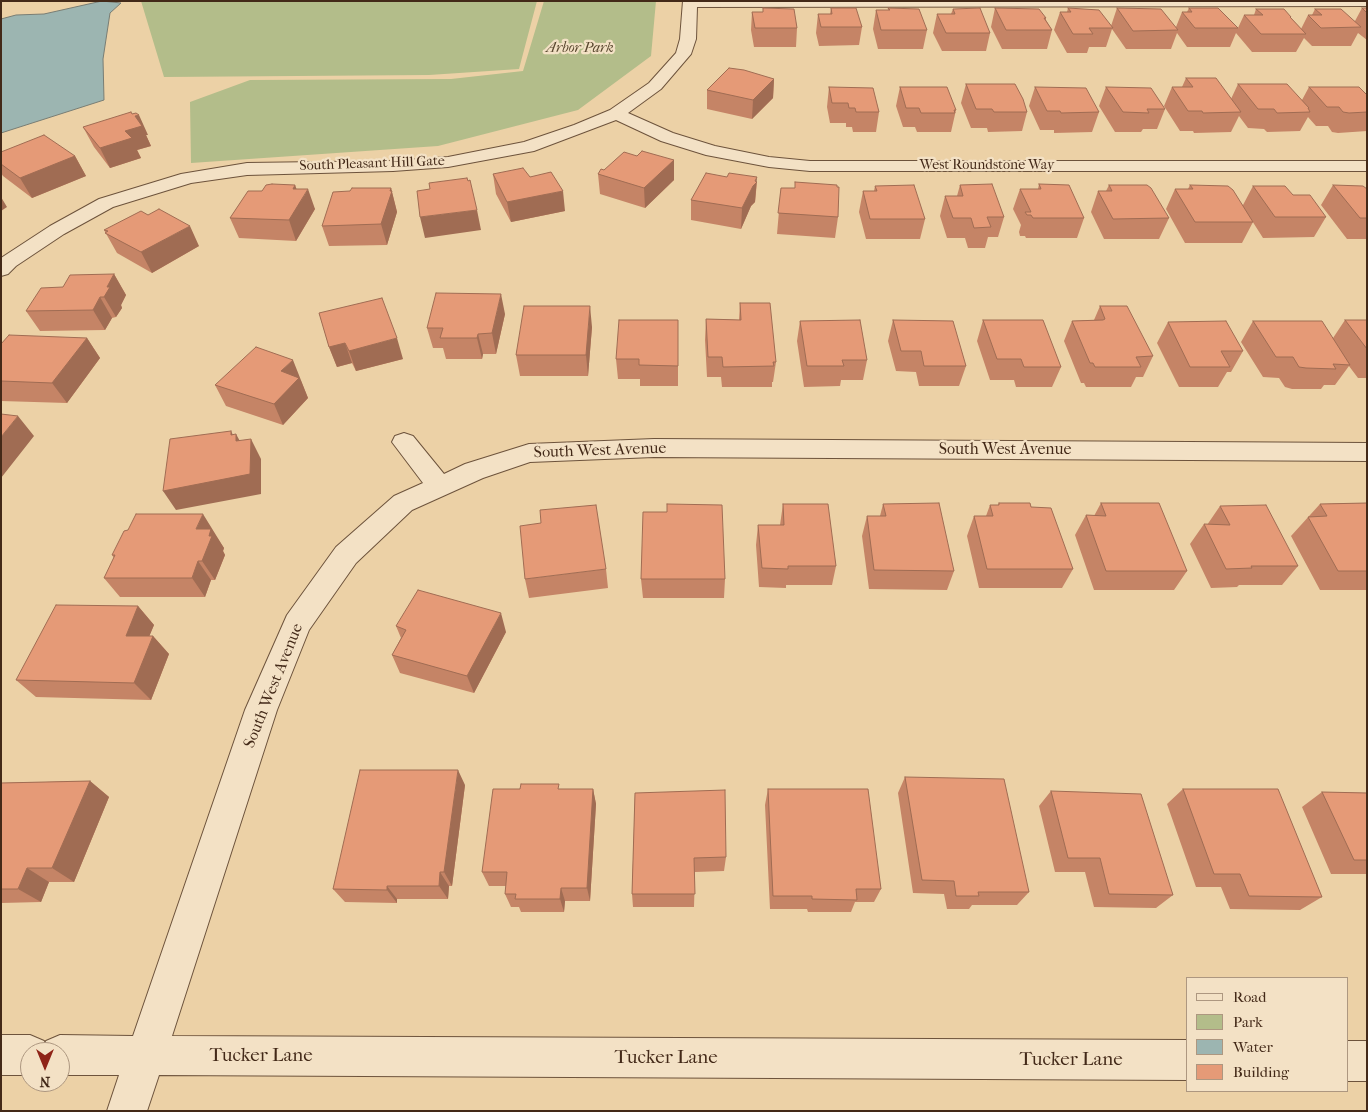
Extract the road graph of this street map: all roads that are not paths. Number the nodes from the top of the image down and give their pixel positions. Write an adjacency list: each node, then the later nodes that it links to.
1 (690, 2): 2 (street); 3 (street, South Pleasant Hill Gate)
2 (1367, 2)
3 (616, 114): 4 (street, West Roundstone Way); 5 (street, South Pleasant Hill Gate)
4 (1367, 166)
5 (1, 270)
6 (404, 442): 8 (street)
7 (1367, 452): 8 (street, South West Avenue)
8 (440, 486): 12 (street, South West Avenue)
9 (1, 1055): 10 (street)
10 (20, 1055)
11 (70, 1055): 12 (street)
12 (145, 1056): 13 (street, Tucker Lane); 16 (street, South West Avenue)
13 (1186, 1060)
14 (1348, 1061): 15 (street)
15 (1367, 1061)
16 (127, 1111)

